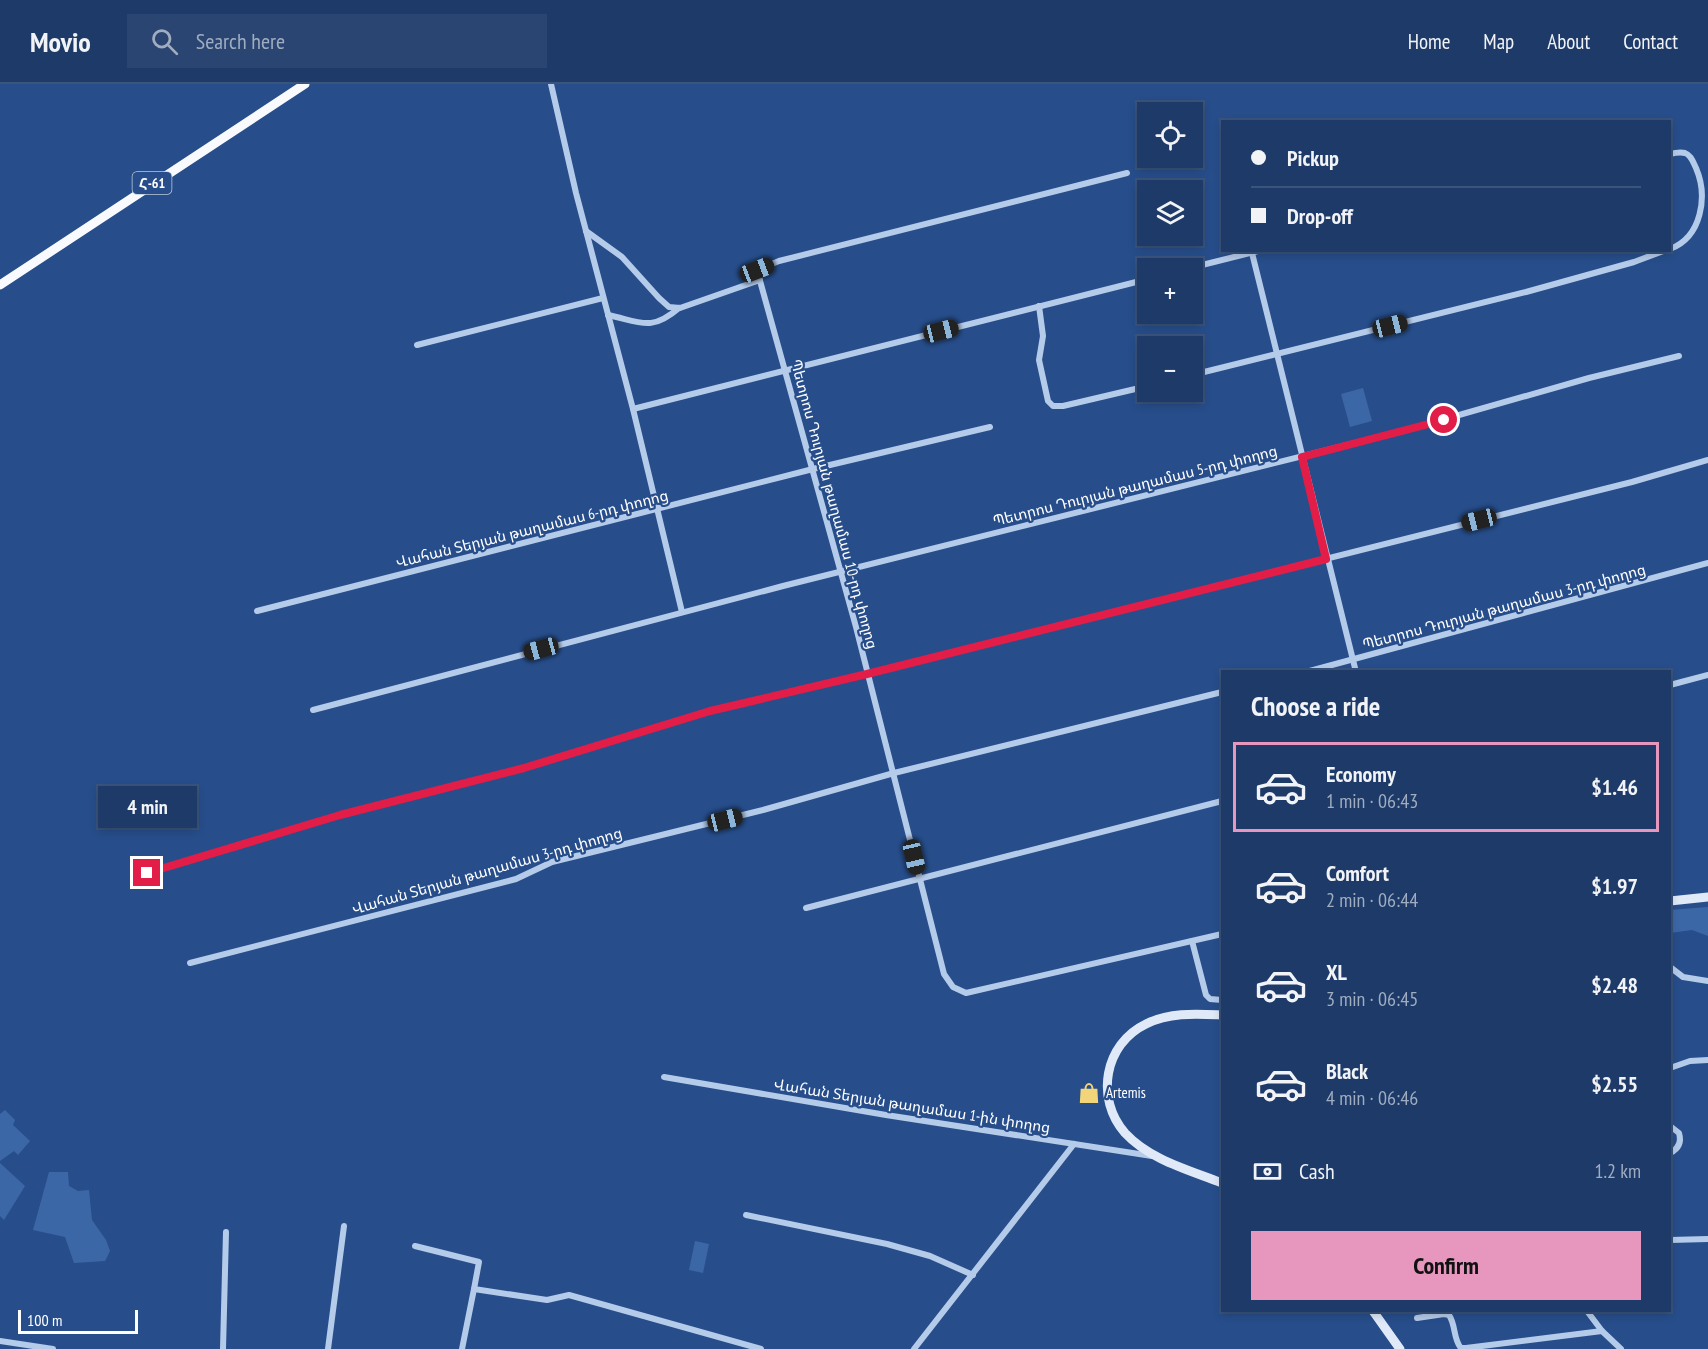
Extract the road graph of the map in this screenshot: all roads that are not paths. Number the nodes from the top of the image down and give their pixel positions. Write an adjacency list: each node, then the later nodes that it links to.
1 (305, 84): 13 (main road, Հ-61)
2 (551, 84): 5 (street)
3 (1671, 154): 6 (street)
4 (1127, 173): 11 (street, Պետրոս Դուրյան թաղամաս 10-րդ փողոց)
5 (586, 231): 14 (street); 16 (street)
6 (1671, 248)
7 (1255, 252): 9 (street)
8 (1662, 252): 19 (street)
9 (1252, 253): 10 (street); 19 (street)
10 (1203, 265)
11 (760, 280): 16 (street); 21 (street, Պետրոս Դուրյան թաղամաս 10-րդ փողոց)
12 (1137, 282): 15 (street)
13 (0, 285)
14 (603, 298): 17 (street); 18 (street)
15 (1039, 306): 21 (street); 23 (street)
16 (680, 308): 17 (street)
17 (608, 315): 24 (street)
18 (417, 345)
19 (1278, 354): 22 (street); 26 (street)
20 (1679, 356): 26 (street, Պետրոս Դուրյան թաղամաս 5-րդ փողոց)
21 (785, 370): 24 (street); 28 (street, Պետրոս Դուրյան թաղամաս 10-րդ փողոց)
22 (1203, 372)
23 (1137, 389)
24 (633, 409): 29 (street)
25 (990, 427): 28 (street, Վահան Տերյան թաղամաս 6-րդ փողոց)
26 (1302, 457): 30 (street); 32 (street, Պետրոս Դուրյան թաղամաս 5-րդ փողոց)
27 (1708, 460): 30 (street)
28 (813, 469): 29 (street, Վահան Տերյան թաղամաս 6-րդ փողոց); 32 (street, Պետրոս Դուրյան թաղամաս 10-րդ փողոց)
29 (657, 510): 33 (street, Վահան Տերյան թաղամաս 6-րդ փողոց); 34 (street)
30 (1326, 559): 35 (street); 38 (street)
31 (1708, 563): 35 (street, Պետրոս Դուրյան թաղամաս 3-րդ փողոց)
32 (840, 573): 34 (street, Պետրոս Դուրյան թաղամաս 5-րդ փողոց); 38 (street, Պետրոս Դուրյան թաղամաս 10-րդ փողոց)
33 (257, 611)
34 (682, 612): 42 (street, Պետրոս Դուրյան թաղամաս 5-րդ փողոց)
35 (1353, 661): 36 (street, Պետրոս Դուրյան թաղամաս 3-րդ փողոց); 37 (street)
36 (1315, 670)
37 (1355, 670)
38 (867, 674): 43 (street, Պետրոս Դուրյան թաղամաս 10-րդ փողոց); 45 (street)
39 (1708, 675): 40 (street)
40 (1671, 685)
41 (1221, 692): 43 (street)
42 (313, 710)
43 (894, 773): 46 (street, Պետրոս Դուրյան թաղամաս 10-րդ փողոց); 52 (street, Վահան Տերյան թաղամաս 3-րդ փողոց)
44 (1221, 801): 46 (street)
45 (147, 873)
46 (919, 877): 49 (street); 51 (street, Պետրոս Դուրյան թաղամաս 10-րդ փողոց)
47 (1708, 897): 48 (main road)
48 (1671, 900)
49 (806, 908)
50 (1221, 934): 51 (street)
51 (1192, 942): 55 (street)
52 (190, 963)
53 (1671, 968): 54 (street)
54 (1708, 981)
55 (1221, 1000)
56 (1221, 1016): 63 (main road)
57 (1708, 1060): 58 (street)
58 (1671, 1068)
59 (664, 1077): 61 (street, Վահան Տերյան թաղամաս 1-ին փողոց)
60 (1671, 1127): 62 (street)
61 (1074, 1144): 63 (street, Վահան Տերյան թաղամաս 1-ին փողոց); 71 (street)
62 (1671, 1152)
63 (1157, 1156): 64 (main road)
64 (1221, 1183)
65 (746, 1215): 71 (street)
66 (344, 1226): 80 (street)
67 (226, 1232): 79 (street)
68 (1708, 1239): 69 (street)
69 (1671, 1240)
70 (416, 1246): 72 (street)
71 (974, 1275): 83 (street)
72 (474, 1288): 81 (street); 82 (street)
73 (1375, 1312): 84 (main road)
74 (1588, 1312): 76 (street)
75 (1417, 1318): 76 (street)
76 (1602, 1331): 85 (street)
77 (0, 1341): 78 (street)
78 (53, 1349)
79 (223, 1349)
80 (328, 1349)
81 (462, 1349)
82 (761, 1349)
83 (914, 1349)
84 (1400, 1349)
85 (1621, 1349)

